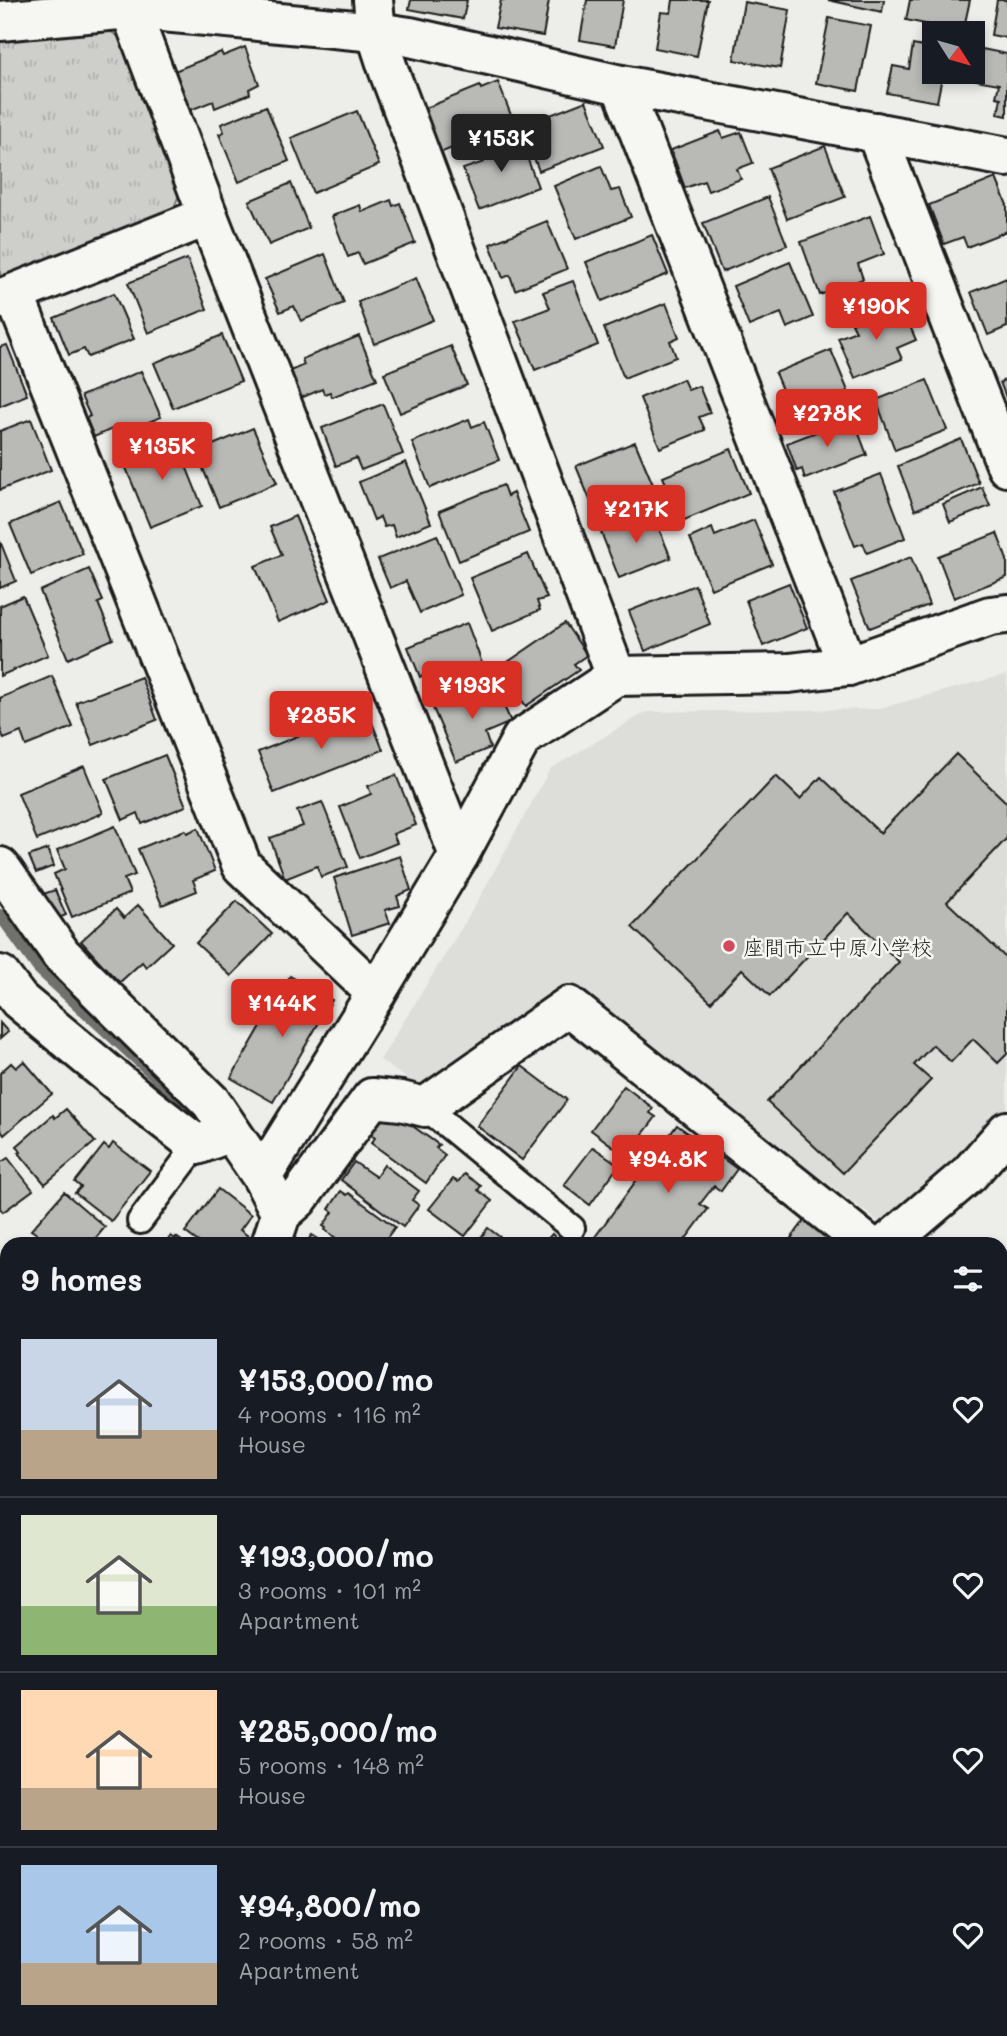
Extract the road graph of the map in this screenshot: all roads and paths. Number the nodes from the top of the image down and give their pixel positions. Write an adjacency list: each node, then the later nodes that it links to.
1 (130, 9): 2 (street); 3 (street); 7 (street)
2 (374, 16): 4 (street); 12 (street)
3 (0, 21)
4 (621, 85): 5 (street); 11 (street)
5 (876, 132): 6 (street); 9 (street)
6 (1007, 157)
7 (208, 216): 8 (street); 13 (street)
8 (7, 297): 16 (street)
9 (1007, 467)
10 (1007, 614): 11 (street)
11 (848, 666): 12 (street)
12 (616, 676): 13 (street)
13 (459, 855): 16 (street)
14 (0, 867): 19 (street)
15 (0, 975): 19 (street)
16 (376, 993): 20 (street)
17 (425, 1107): 22 (lane); 23 (street); 24 (street)
18 (1007, 1131): 25 (street)
19 (214, 1138): 20 (street); 21 (lane)
20 (262, 1177): 23 (street)
21 (140, 1222)
22 (572, 1228)
23 (276, 1229)
24 (858, 1237)
25 (895, 1237)

